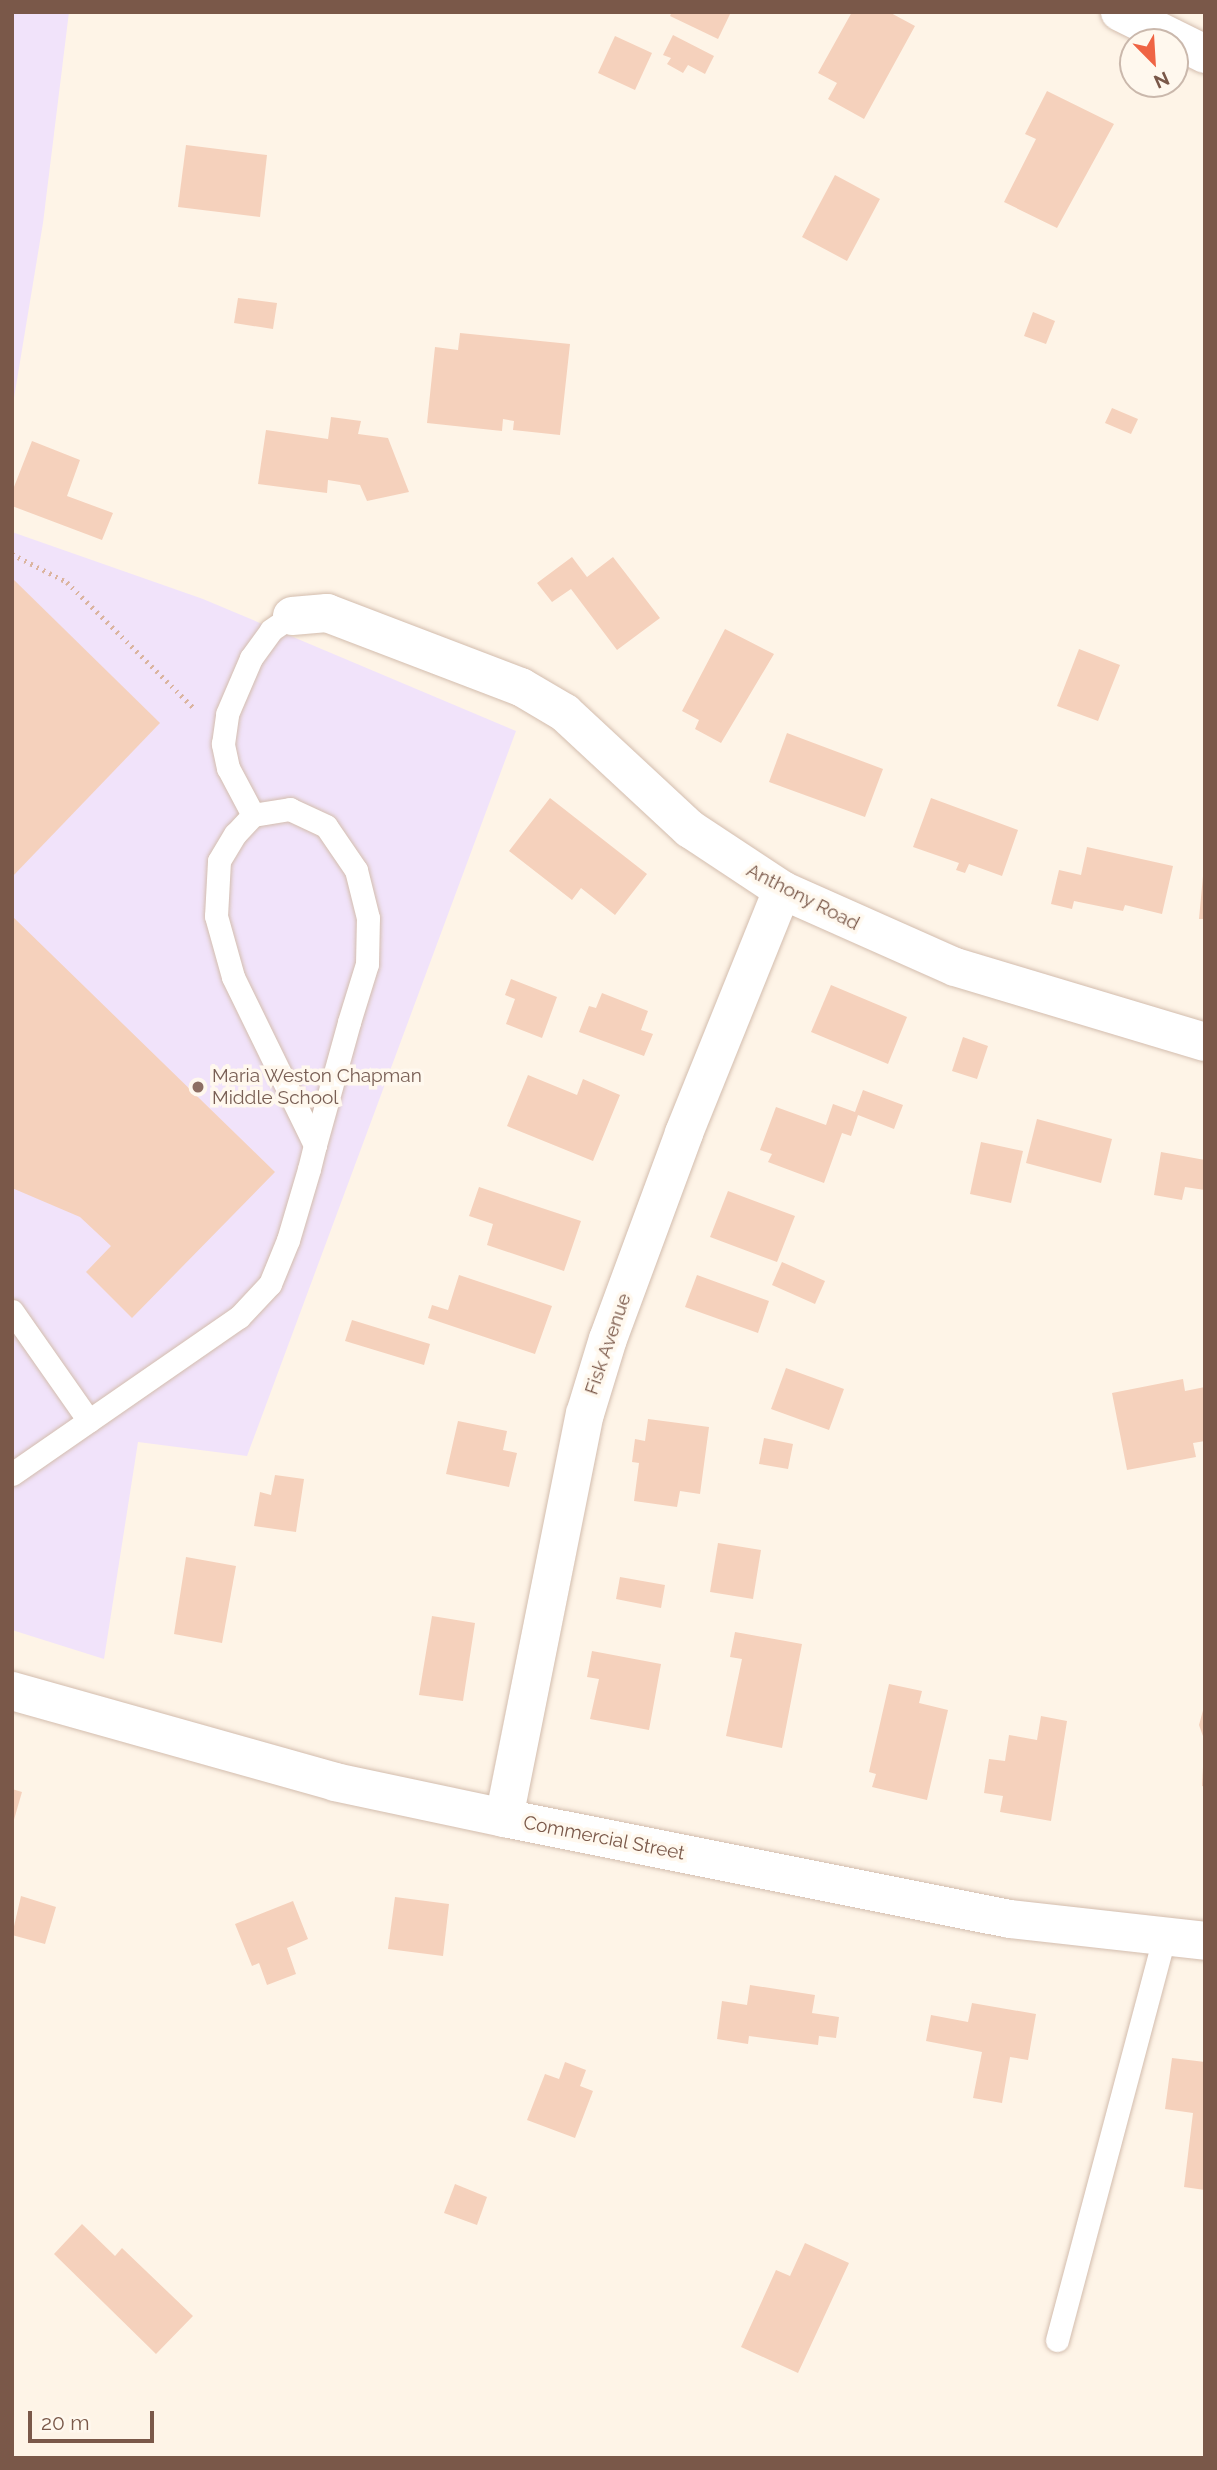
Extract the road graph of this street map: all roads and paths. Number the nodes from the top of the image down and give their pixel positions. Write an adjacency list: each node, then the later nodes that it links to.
1 (1120, 12): 2 (street)
2 (1205, 54)
3 (12, 554): 5 (path)
4 (292, 616): 5 (lane); 7 (street, Anthony Road)
5 (227, 715): 6 (lane)
6 (253, 815): 9 (lane); 9 (lane)
7 (782, 890): 8 (street, Anthony Road); 14 (street, Fisk Avenue)
8 (1205, 1042)
9 (316, 1145): 11 (lane)
10 (12, 1311): 11 (lane)
11 (89, 1421): 12 (lane)
12 (12, 1474)
13 (12, 1691): 14 (street, Commercial Street)
14 (504, 1818): 15 (street, Commercial Street)
15 (1164, 1938): 16 (street, Commercial Street); 17 (lane)
16 (1205, 1941)
17 (1057, 2340)

